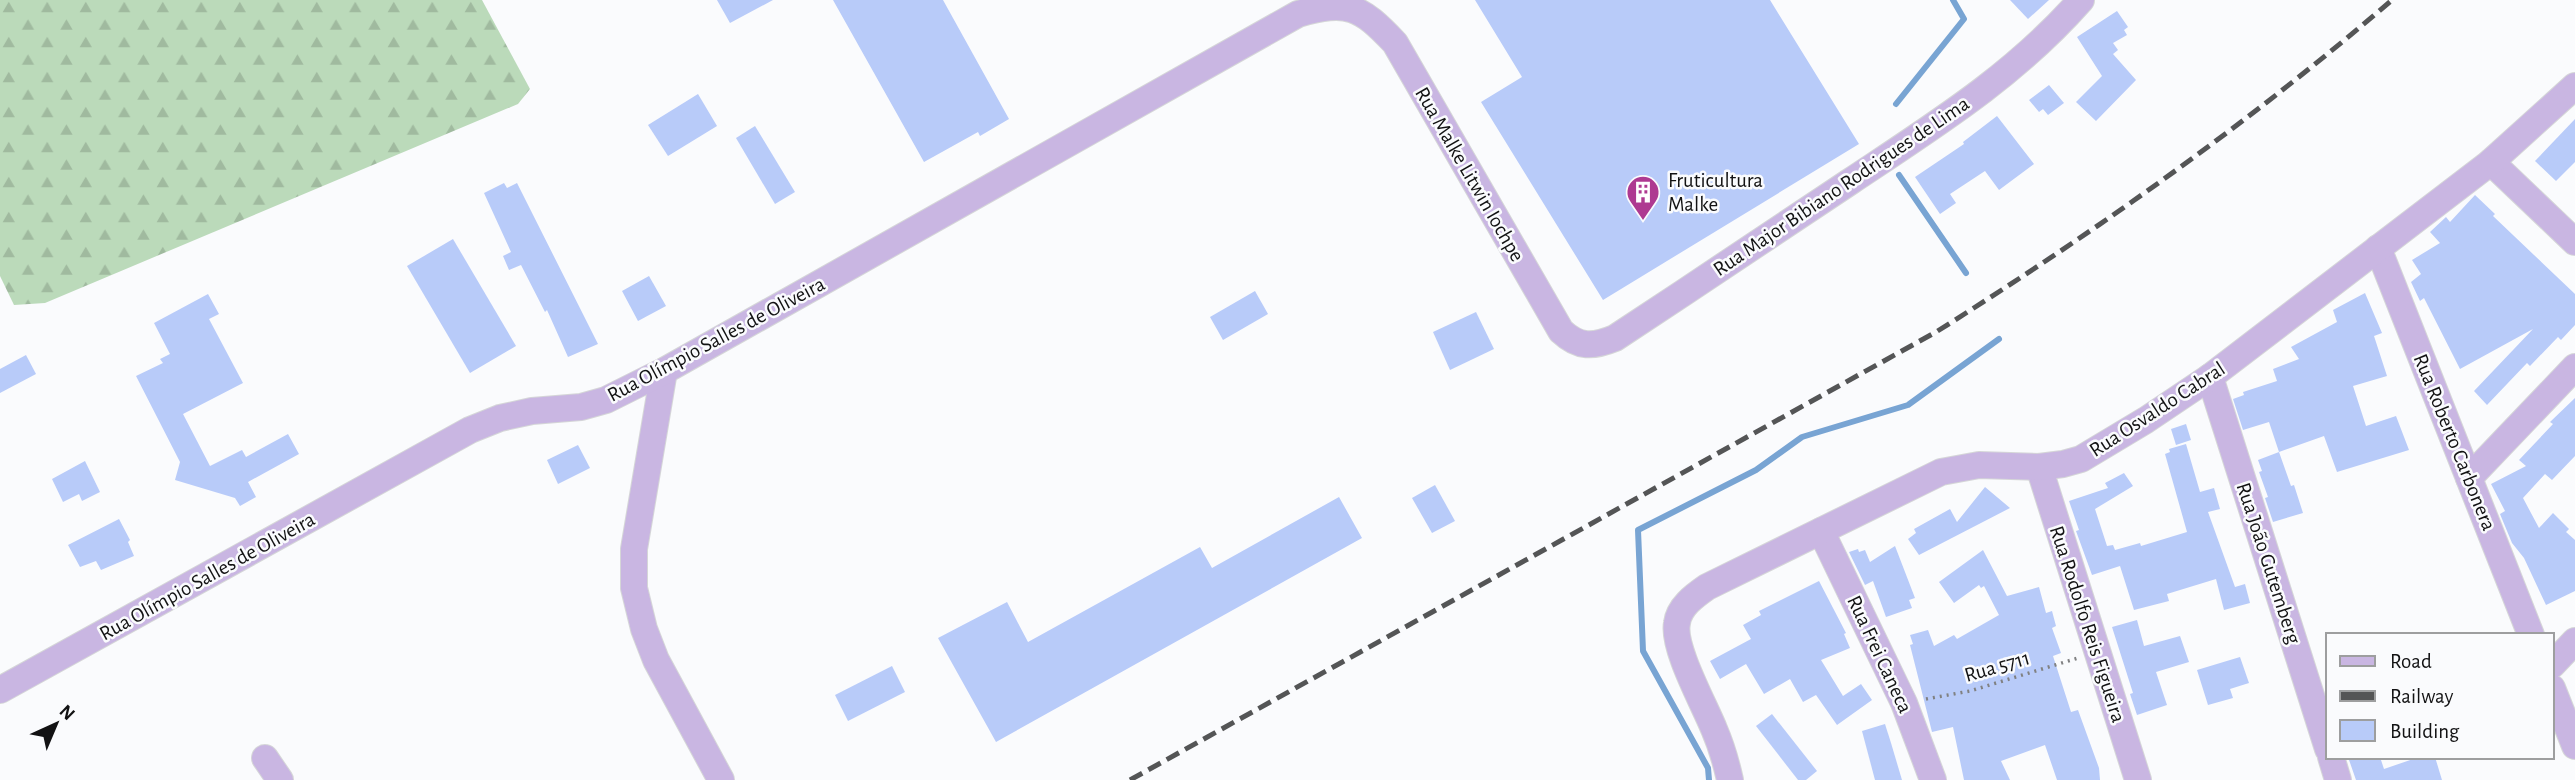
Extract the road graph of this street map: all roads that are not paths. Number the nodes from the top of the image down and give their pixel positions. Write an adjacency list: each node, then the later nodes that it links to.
1 (2081, 0): 7 (street, Rua Major Bibiano Rodrigues de Lima)
2 (1349, 7): 7 (street, Rua Malke Litwin Iochpe); 9 (street, Rua Olímpio Salles de Oliveira)
3 (2575, 86): 4 (street, Rua Osvaldo Cabral)
4 (2491, 162): 5 (street); 6 (street, Rua Osvaldo Cabral)
5 (2575, 242)
6 (2378, 248): 10 (street, Rua Osvaldo Cabral); 12 (street, Rua Roberto Carbonera)
7 (1584, 346)
8 (2575, 367): 12 (street)
9 (664, 371): 17 (street, Rua Olímpio Salles de Oliveira); 24 (street)
10 (2210, 377): 11 (street, Rua Osvaldo Cabral); 19 (street, Rua João Gutemberg)
11 (2039, 467): 13 (street, Rua Osvaldo Cabral); 27 (street, Rua Rodolfo Reis Figueira)
12 (2469, 478): 14 (street, Rua Roberto Carbonera)
13 (1821, 531): 25 (street, Rua Osvaldo Cabral); 26 (street, Rua Frei Caneca)
14 (2530, 633)
15 (2575, 641): 16 (street)
16 (2554, 663)
17 (0, 690)
18 (2554, 693): 20 (street)
19 (2326, 743)
20 (2575, 746)
21 (265, 758): 23 (street)
22 (2332, 759): 28 (street)
23 (280, 780)
24 (721, 780)
25 (1730, 780)
26 (1933, 780)
27 (2138, 780)
28 (2338, 780)

